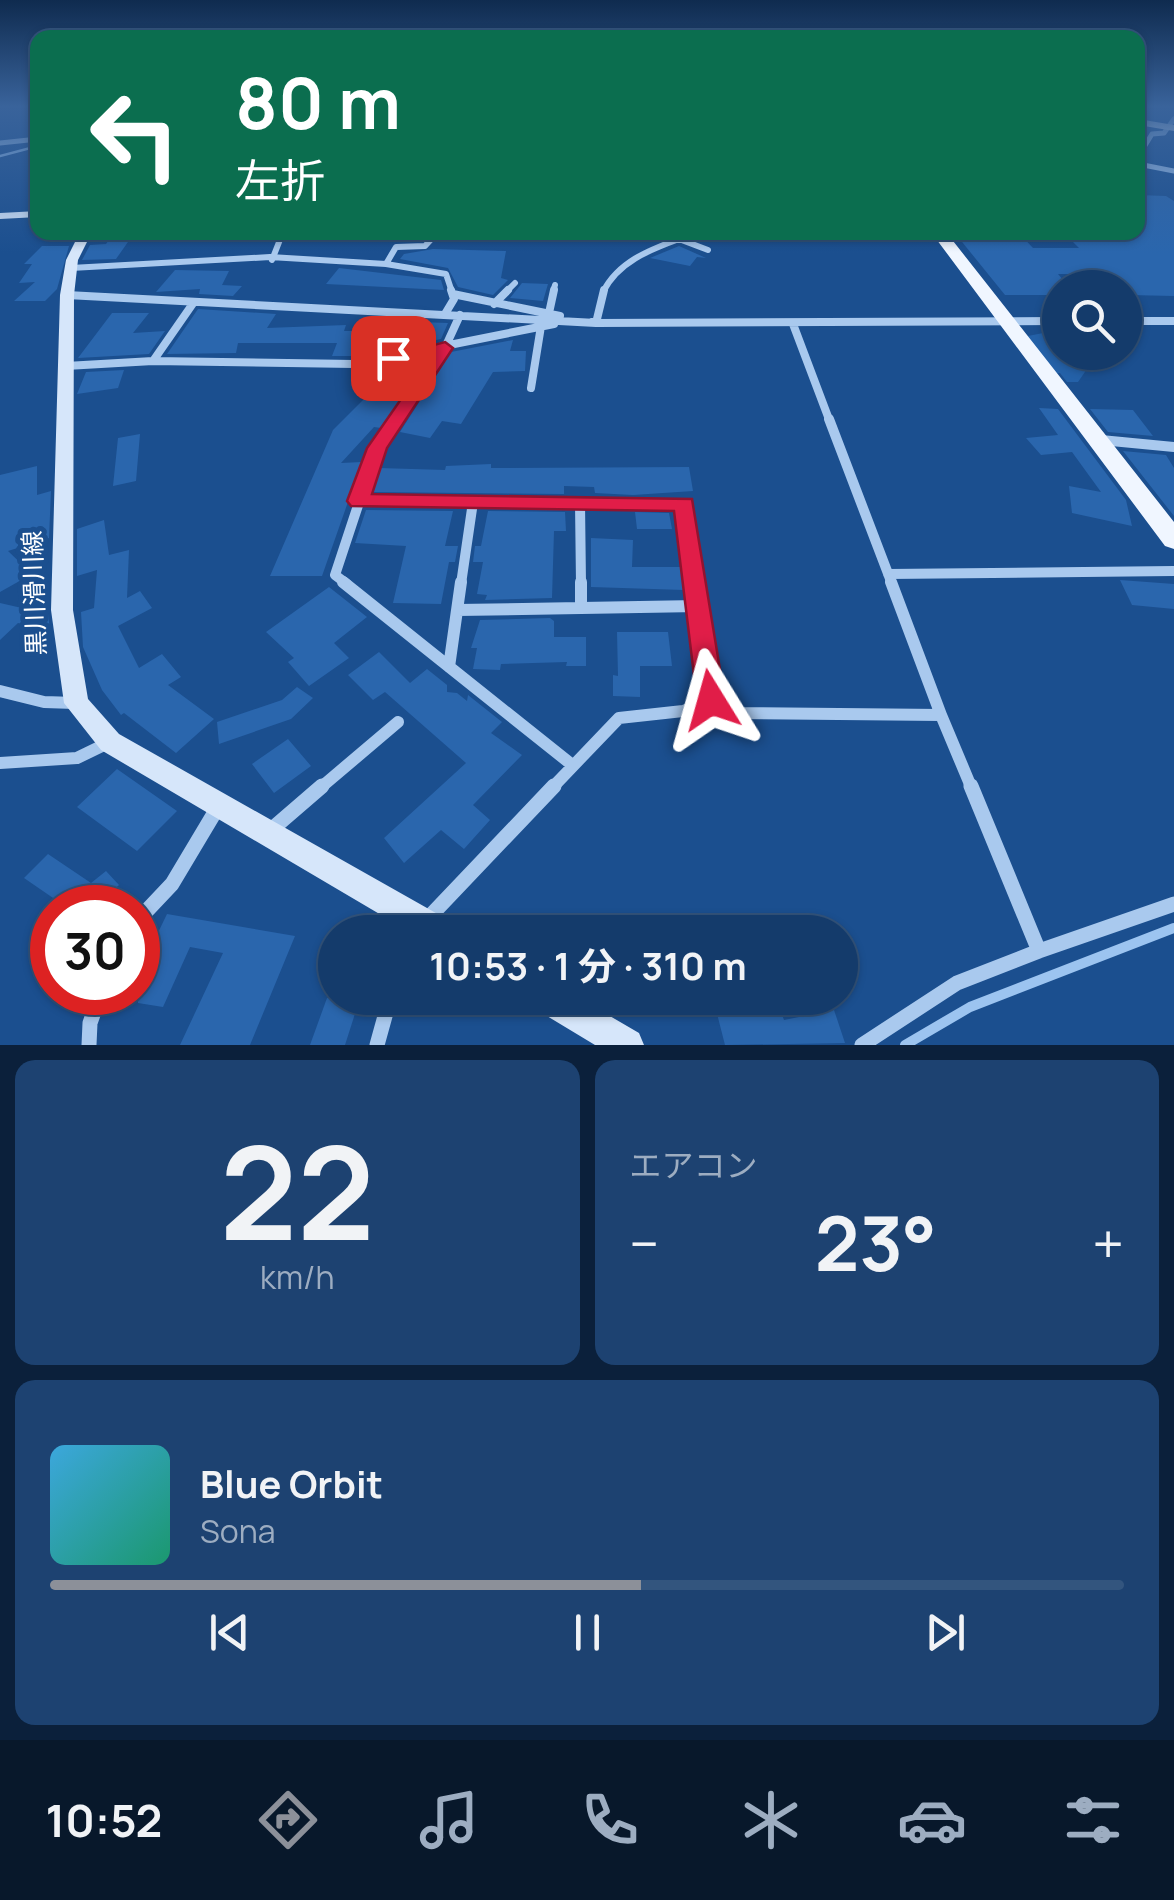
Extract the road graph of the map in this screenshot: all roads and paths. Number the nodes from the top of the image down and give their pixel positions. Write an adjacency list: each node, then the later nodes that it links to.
1 (1145, 162): 2 (street)
2 (1174, 170)
3 (30, 214): 4 (main road)
4 (0, 216)
5 (83, 240): 12 (main road, 黒川滑川線)
6 (280, 240): 10 (street)
7 (434, 240): 11 (street)
8 (944, 240): 23 (main road)
9 (708, 250): 27 (street)
10 (272, 260): 11 (street); 12 (street)
11 (386, 264): 15 (street)
12 (71, 268): 16 (main road, 黒川滑川線)
13 (515, 283): 18 (street)
14 (555, 285): 22 (street)
15 (454, 294): 18 (street); 19 (street)
16 (67, 296): 17 (street); 31 (main road, 黒川滑川線)
17 (194, 302): 19 (street); 30 (street)
18 (495, 303): 21 (street); 22 (street)
19 (445, 314): 20 (street)
20 (460, 314): 21 (street); 29 (street)
21 (483, 316): 22 (street)
22 (544, 320): 27 (street); 27 (street); 29 (street); 32 (street)
23 (1004, 321): 24 (street); 28 (street); 33 (main road)
24 (1042, 321)
25 (1142, 321): 26 (street)
26 (1174, 322)
27 (596, 323): 28 (street)
28 (793, 324): 40 (street)
29 (445, 348): 30 (street); 35 (street)
30 (152, 361): 31 (street)
31 (66, 366): 46 (main road, 黒川滑川線)
32 (531, 388)
33 (1095, 440): 34 (street); 38 (main road)
34 (1174, 447)
35 (358, 501): 36 (street); 44 (street)
36 (473, 502): 37 (street); 43 (street)
37 (580, 503): 41 (street); 42 (street)
38 (1174, 540)
39 (1174, 571): 40 (street)
40 (888, 574): 48 (street)
41 (698, 606): 42 (street); 47 (street)
42 (581, 608): 43 (street)
43 (457, 610): 44 (street)
44 (449, 667): 52 (street)
45 (0, 692): 46 (street)
46 (76, 703): 50 (main road)
47 (706, 707): 48 (street); 52 (street)
48 (942, 715): 59 (street)
49 (398, 722): 54 (street)
50 (110, 742): 51 (street); 53 (main road)
51 (0, 762)
52 (571, 764): 58 (street)
53 (218, 806): 54 (main road); 55 (street)
54 (266, 834): 57 (main road)
55 (160, 897)
56 (1174, 904): 59 (street)
57 (402, 915)
58 (438, 915)
59 (1040, 951): 66 (street)
60 (93, 1015): 63 (street)
61 (385, 1015): 64 (street)
62 (577, 1015): 65 (main road)
63 (90, 1045)
64 (377, 1045)
65 (627, 1045)
66 (862, 1045)

